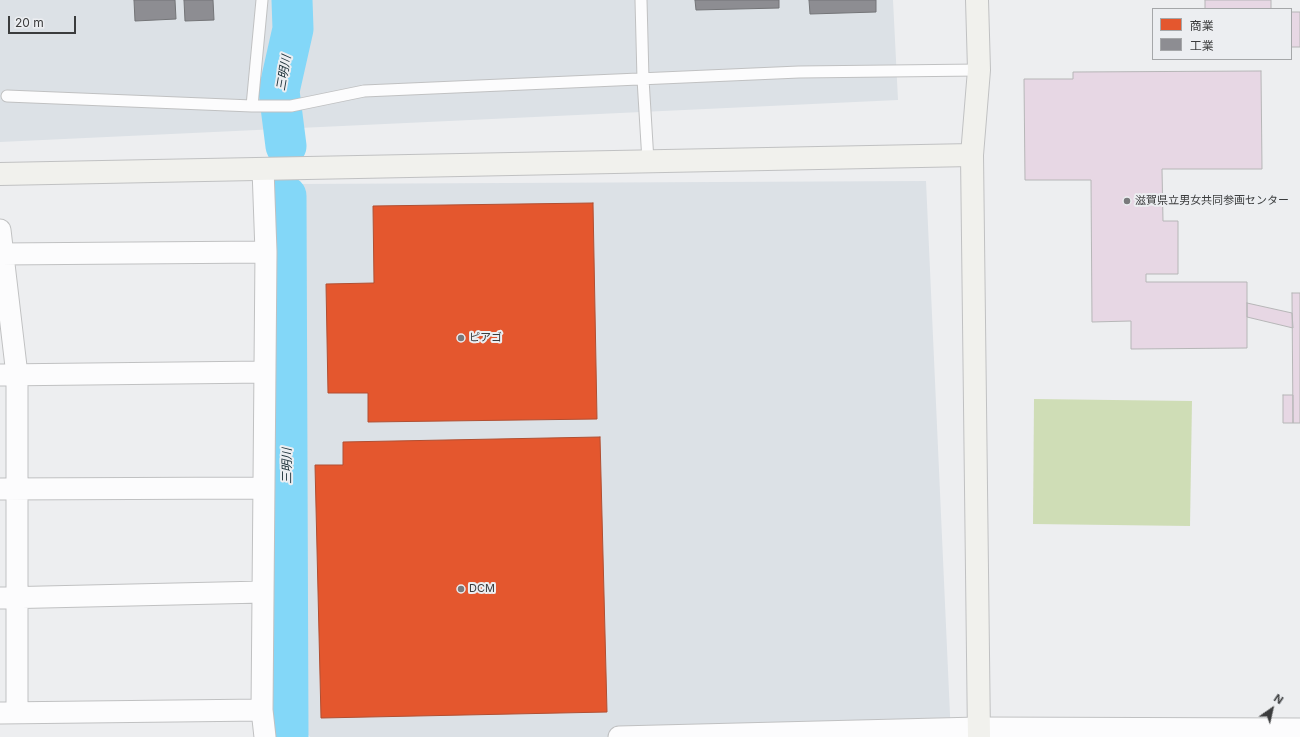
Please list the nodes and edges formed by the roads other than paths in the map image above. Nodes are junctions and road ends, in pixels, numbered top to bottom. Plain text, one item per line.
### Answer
1 (262, 0) edge
2 (641, 0) edge
3 (977, 0) edge
4 (979, 70) junction
5 (643, 79) junction
6 (7, 96) dead end
7 (252, 106) junction
8 (972, 155) junction
9 (648, 161) junction
10 (263, 169) junction
11 (0, 174) edge
12 (0, 230) edge
13 (266, 252) junction
14 (1, 254) edge
15 (265, 372) junction
16 (8, 375) edge
17 (9, 488) edge
18 (264, 488) junction
19 (263, 592) junction
20 (8, 598) edge
21 (262, 710) junction
22 (8, 713) edge
23 (1300, 729) edge
24 (978, 732) edge
25 (1049, 732) edge
26 (265, 737) edge
27 (619, 737) edge

1 - 7 lane
2 - 5 lane
3 - 4 street
4 - 5 lane
4 - 8 street
5 - 7 lane
5 - 9 lane
6 - 7 lane
8 - 9 street
8 - 24 street
9 - 10 street
10 - 11 street
10 - 13 street
12 - 14 street
13 - 14 street
13 - 15 street
14 - 16 street
15 - 16 street
15 - 18 street
16 - 17 street
17 - 18 street
17 - 20 street
18 - 19 street
19 - 20 street
19 - 21 street
20 - 22 street
21 - 22 street
21 - 26 street
23 - 25 street
24 - 25 street
24 - 27 street

